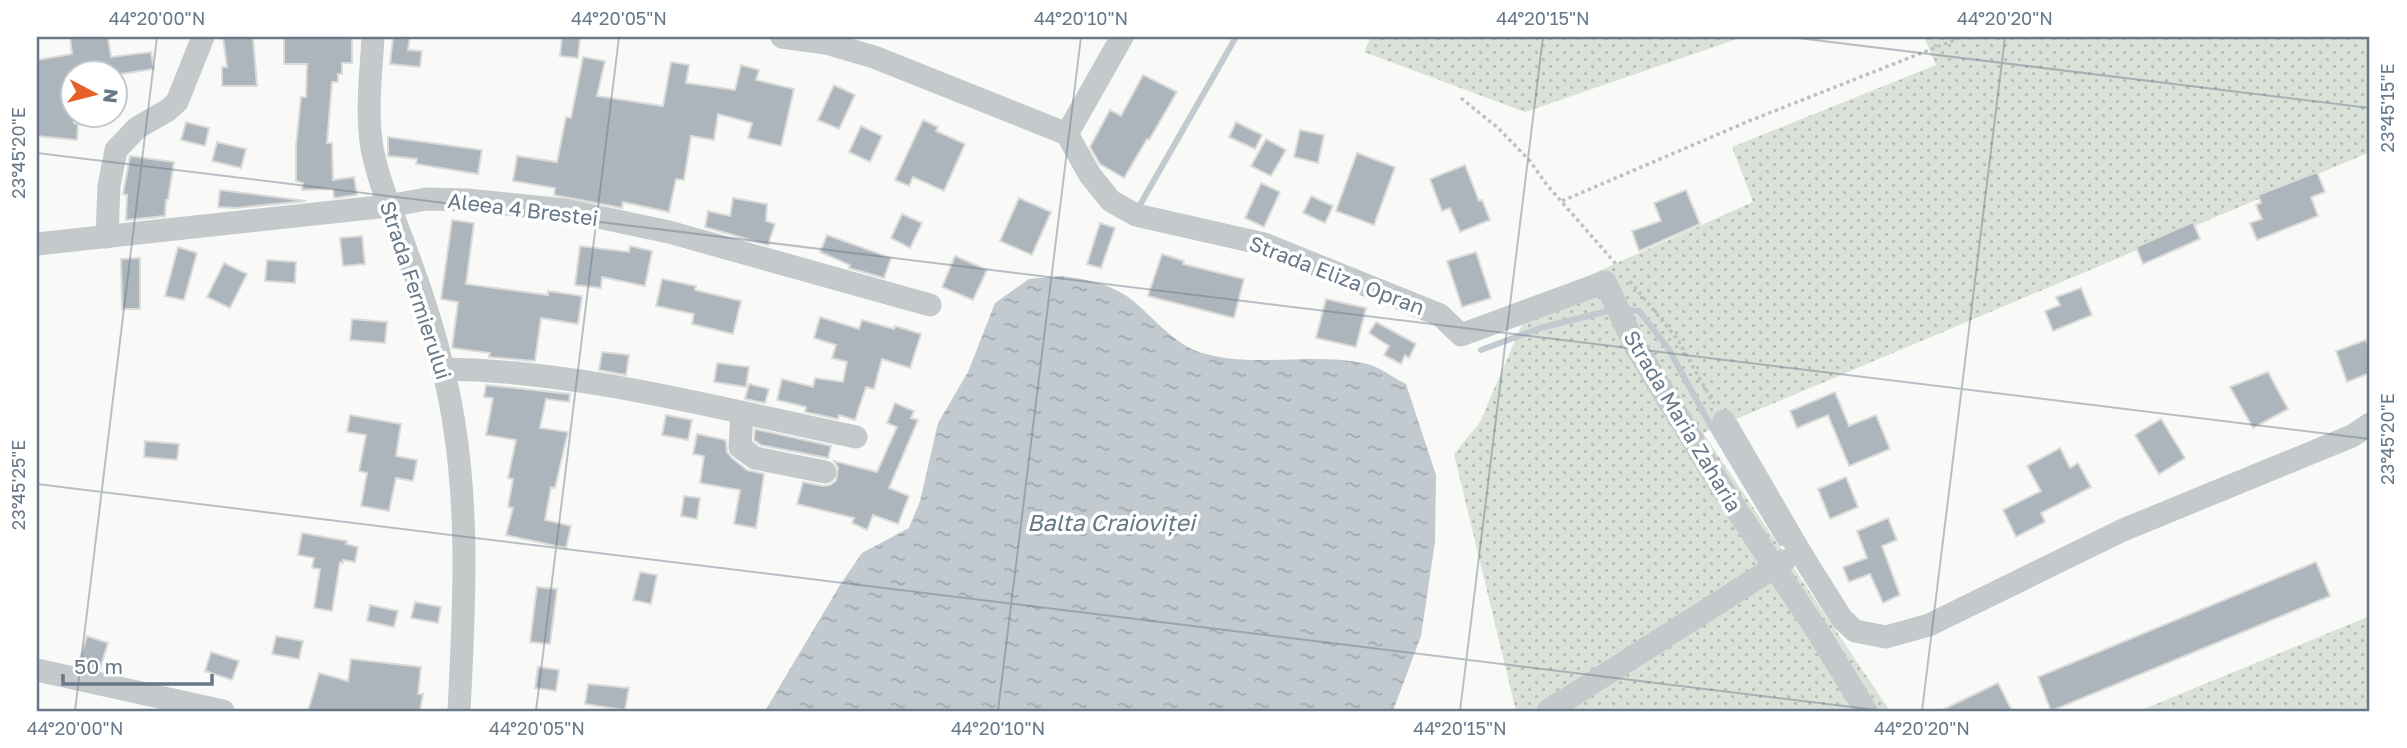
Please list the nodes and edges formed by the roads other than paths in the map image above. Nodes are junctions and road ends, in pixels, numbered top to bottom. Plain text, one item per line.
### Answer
1 (203, 37) edge
2 (373, 37) edge
3 (782, 37) edge
4 (1122, 37) edge
5 (1067, 134) junction
6 (388, 206) junction
7 (107, 237) junction
8 (37, 244) edge
9 (930, 305) dead end
10 (1440, 315) joint
11 (444, 369) junction
12 (743, 413) junction
13 (1724, 421) road end
14 (2370, 424) edge
15 (856, 437) dead end
16 (825, 472) dead end
17 (1800, 552) junction
18 (1773, 567) junction
19 (1842, 619) junction
20 (1818, 632) junction
21 (37, 670) edge
22 (223, 711) edge
23 (458, 711) edge
24 (1548, 711) edge
25 (1866, 711) edge

1 - 7 street
2 - 6 street, Strada Fermierului
3 - 5 street
4 - 5 street
5 - 10 street, Strada Eliza Opran
6 - 7 street, Aleea 4 Brestei
6 - 9 street, Aleea 4 Brestei
6 - 11 street, Strada Fermierului
7 - 8 street, Aleea 4 Brestei
10 - 18 street, Strada Maria Zaharia
11 - 12 street
11 - 23 street, Strada Fermierului
12 - 15 street
12 - 16 street
13 - 17 street
14 - 19 street
17 - 18 street
17 - 19 street
18 - 20 street, Strada Maria Zaharia
18 - 24 street
19 - 20 street
20 - 25 street, Strada Maria Zaharia
21 - 22 street

